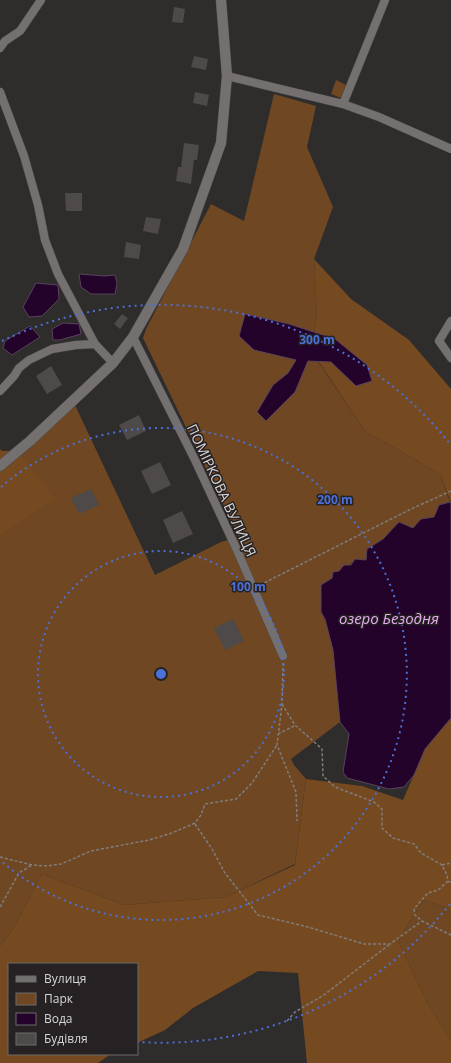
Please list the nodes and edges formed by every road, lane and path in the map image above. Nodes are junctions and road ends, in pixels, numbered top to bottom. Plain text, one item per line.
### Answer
1 (41, 0) edge
2 (221, 0) edge
3 (385, 0) edge
4 (2, 42) edge
5 (227, 76) junction
6 (0, 92) edge
7 (343, 104) junction
8 (451, 149) edge
9 (451, 321) edge
10 (133, 337) junction
11 (95, 344) junction
12 (451, 358) edge
13 (113, 363) junction
14 (0, 391) edge
15 (0, 466) edge
16 (451, 491) edge
17 (253, 589) junction
18 (283, 656) joint
19 (282, 704) junction
20 (295, 725) junction
21 (278, 734) junction
22 (277, 745) junction
23 (297, 821) dead end
24 (195, 823) junction
25 (0, 857) edge
26 (451, 863) edge
27 (32, 865) junction
28 (442, 865) junction
29 (448, 881) junction
30 (451, 883) edge
31 (0, 907) edge
32 (422, 921) junction
33 (451, 935) edge
34 (390, 944) junction
35 (287, 1020) dead end

1 - 4 street
2 - 5 street
3 - 7 street
5 - 7 street
5 - 10 street
6 - 11 street
7 - 8 street
9 - 12 street
10 - 13 street
10 - 17 street, ПОМІРКОВА ВУЛИЦЯ
11 - 13 street
11 - 14 street
13 - 15 street
16 - 17 path
17 - 18 street, ПОМІРКОВА ВУЛИЦЯ
18 - 19 path
19 - 20 path
19 - 21 path
20 - 21 path
20 - 28 path
21 - 22 path
22 - 23 path
22 - 24 path
24 - 27 path
24 - 34 path
25 - 27 path
26 - 28 path
27 - 31 path
28 - 29 path
29 - 30 path
29 - 32 path
32 - 33 path
32 - 34 path
34 - 35 path

